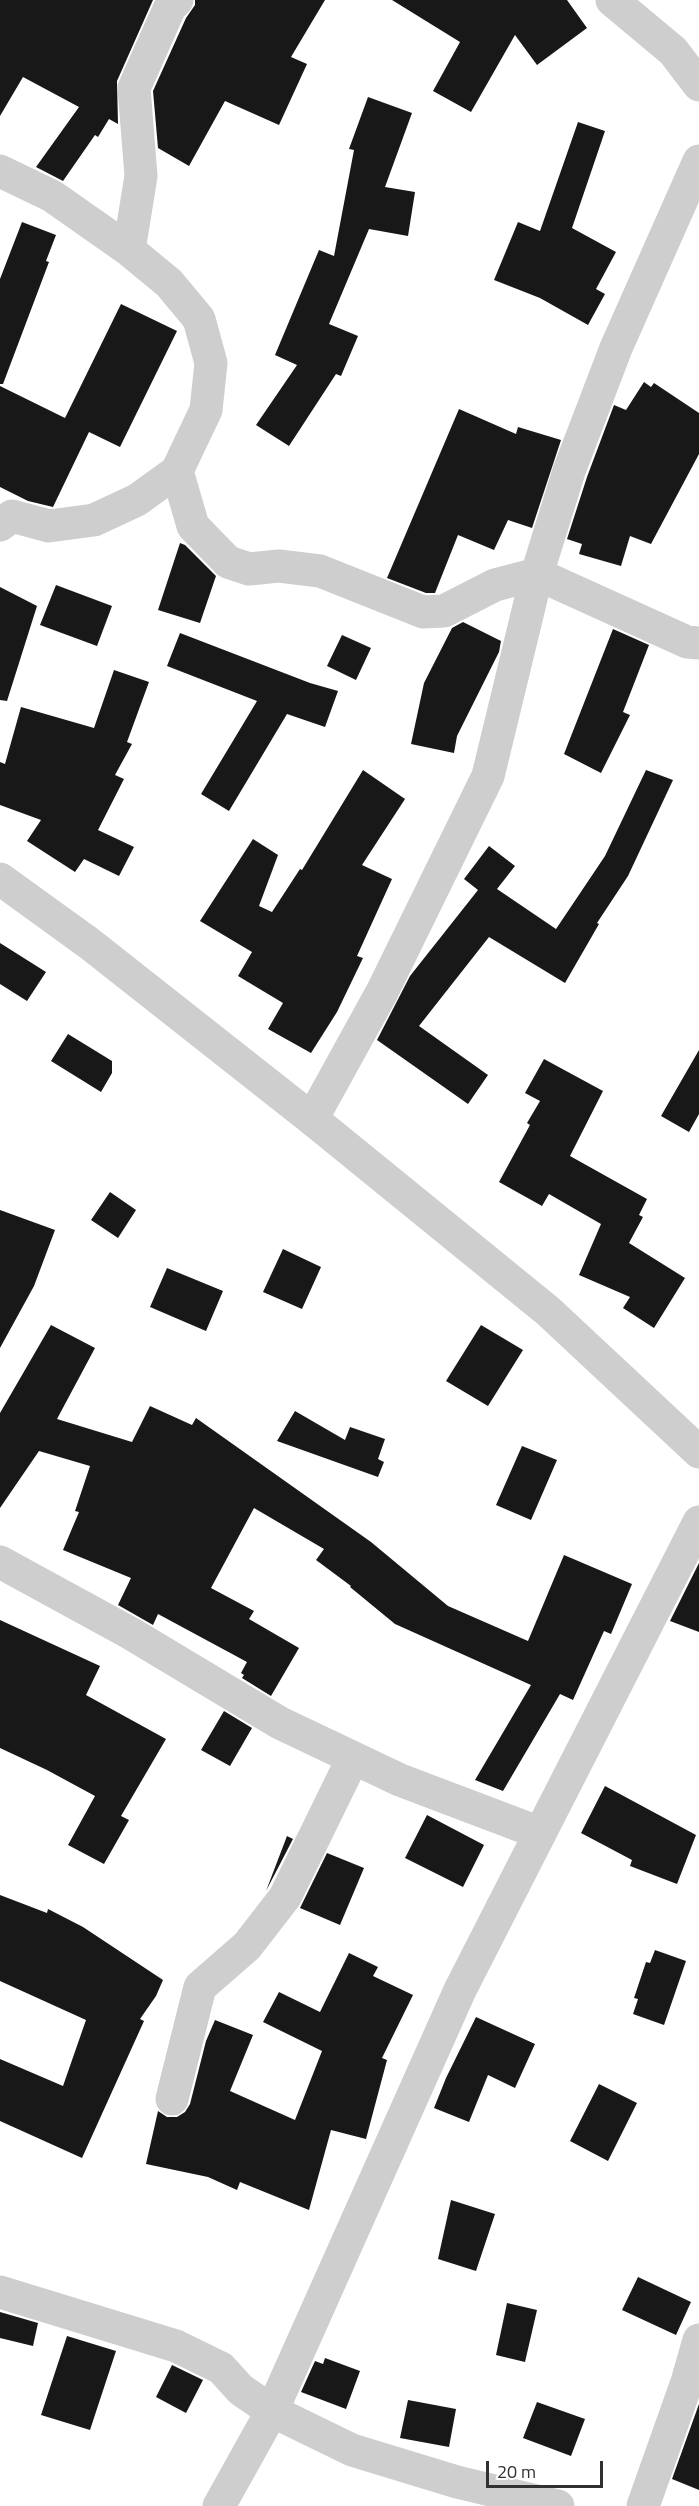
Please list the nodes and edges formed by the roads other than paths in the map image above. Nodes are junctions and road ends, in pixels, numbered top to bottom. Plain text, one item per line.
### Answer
1 (177, 0) edge
2 (612, 0) edge
3 (699, 85) edge
4 (699, 161) edge
5 (0, 171) edge
6 (129, 250) junction
7 (177, 471) junction
8 (0, 525) edge
9 (537, 574) junction
10 (699, 643) edge
11 (0, 879) edge
12 (312, 1119) junction
13 (699, 1452) edge
14 (699, 1522) edge
15 (0, 1562) edge
16 (353, 1758) junction
17 (540, 1833) junction
18 (172, 2099) dead end
19 (0, 2292) edge
20 (699, 2340) edge
21 (272, 2411) junction
22 (219, 2506) edge
23 (558, 2506) edge
24 (644, 2506) edge

1 - 6 street
2 - 3 street
4 - 9 street
5 - 6 street
6 - 7 street
7 - 8 street
7 - 9 street
9 - 10 street
9 - 12 street
11 - 12 street
12 - 13 street
14 - 17 street
15 - 16 street
16 - 17 street
16 - 18 street
17 - 21 street
19 - 21 street
20 - 24 street
21 - 22 street
21 - 23 street

